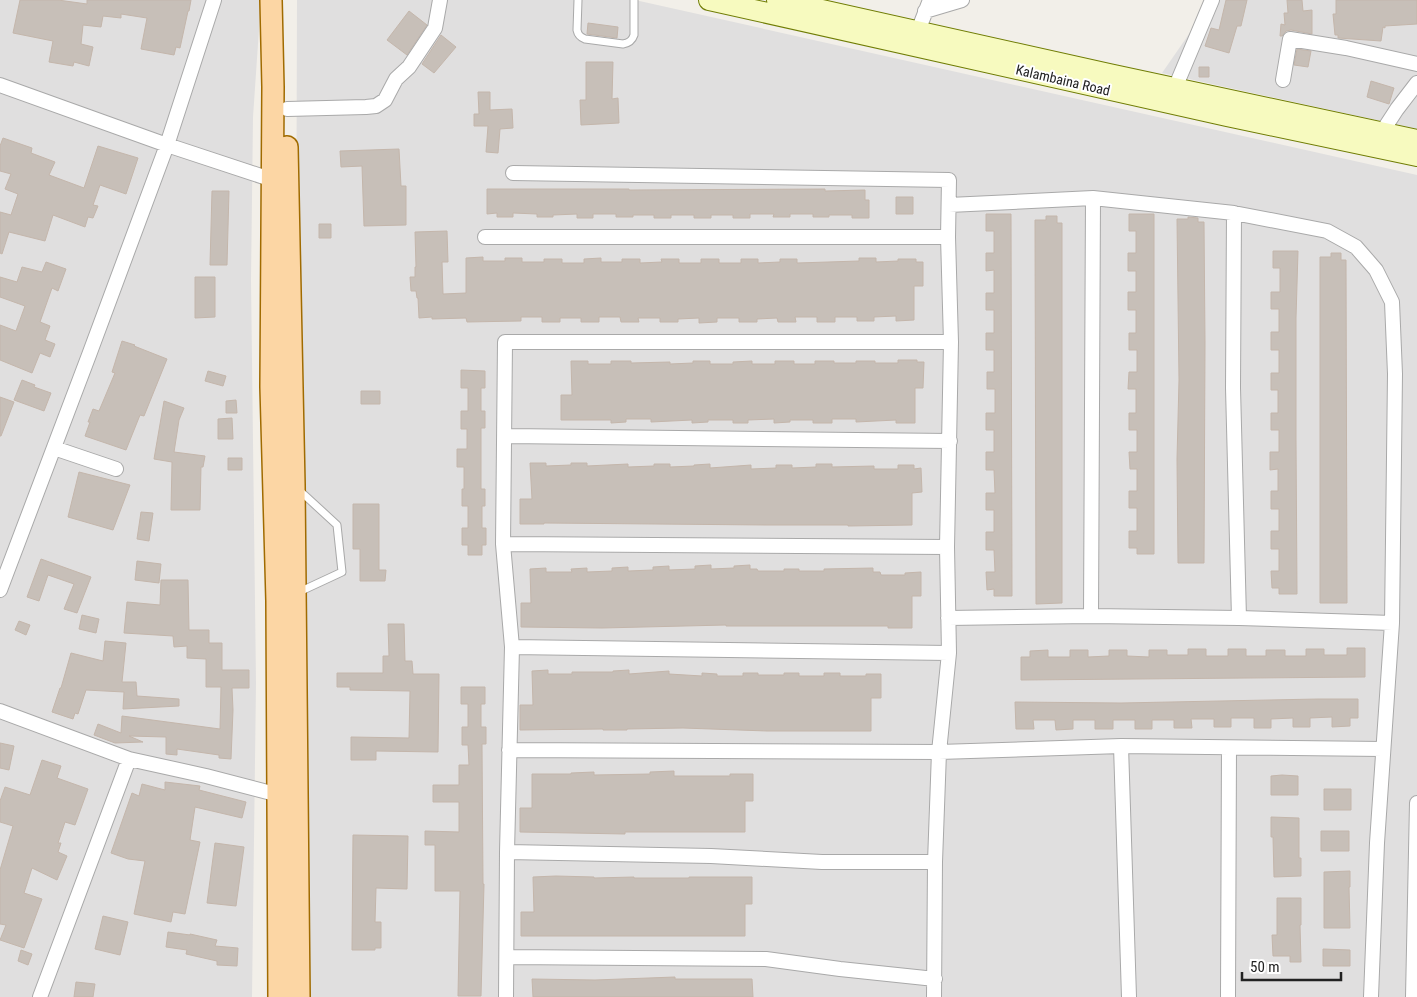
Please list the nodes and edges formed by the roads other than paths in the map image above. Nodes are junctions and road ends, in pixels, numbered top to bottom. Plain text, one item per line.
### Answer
1 (214, 0) edge
2 (271, 0) edge
3 (286, 0) edge
4 (440, 0) edge
5 (578, 0) edge
6 (634, 0) edge
7 (709, 0) edge
8 (777, 0) edge
9 (962, 0) edge
10 (1212, 0) edge
11 (823, 4) edge
12 (928, 6) edge
13 (918, 30) junction
14 (1417, 64) edge
15 (1284, 80) dead end
16 (1417, 83) edge
17 (0, 85) edge
18 (1175, 88) junction
19 (287, 110) junction
20 (1382, 132) junction
21 (1417, 140) edge
22 (167, 145) junction
23 (1417, 156) edge
24 (513, 173) dead end
25 (273, 180) junction
26 (1093, 198) junction
27 (949, 205) junction
28 (1234, 213) junction
29 (485, 237) dead end
30 (948, 237) junction
31 (951, 342) junction
32 (505, 436) junction
33 (950, 441) junction
34 (54, 448) junction
35 (116, 468) dead end
36 (294, 486) junction
37 (503, 544) junction
38 (947, 547) junction
39 (0, 590) edge
40 (294, 594) junction
41 (1091, 616) junction
42 (948, 618) junction
43 (1239, 618) junction
44 (1392, 623) junction
45 (512, 647) junction
46 (949, 653) junction
47 (0, 711) edge
48 (1121, 746) junction
49 (1228, 748) junction
50 (1383, 749) junction
51 (509, 750) junction
52 (939, 752) junction
53 (129, 759) junction
54 (279, 795) junction
55 (1417, 803) edge
56 (507, 852) junction
57 (935, 862) junction
58 (507, 957) junction
59 (935, 979) junction
60 (40, 997) edge
61 (279, 997) edge
62 (299, 997) edge
63 (506, 997) edge
64 (934, 997) edge
65 (1129, 997) edge
66 (1228, 997) edge
67 (1371, 997) edge
68 (1413, 997) edge

1 - 22 street
2 - 25 main road
3 - 19 main road
4 - 19 street
5 - 6 lane
7 - 23 main road, Kalambaina Road
8 - 11 main road, Kalambaina Road
9 - 12 street
10 - 18 street
11 - 13 main road, Kalambaina Road
12 - 13 street
13 - 18 main road, Kalambaina Road
14 - 15 street
16 - 20 street
17 - 22 street
18 - 20 main road, Kalambaina Road
19 - 36 main road
20 - 21 main road, Kalambaina Road
22 - 25 street
22 - 34 street
24 - 27 street
25 - 54 main road
26 - 27 street
26 - 28 street
26 - 41 street
27 - 30 street
28 - 43 street
28 - 44 street
29 - 30 street
30 - 31 street
31 - 32 street
31 - 33 street
32 - 33 street
32 - 37 street
33 - 38 street
34 - 35 street
34 - 39 street
36 - 40 main road
36 - 40 lane
37 - 38 street
37 - 45 street
38 - 42 street
40 - 62 main road
41 - 42 street
41 - 43 street
42 - 46 street
43 - 44 street
44 - 50 street
45 - 46 street
45 - 51 street
46 - 52 street
47 - 53 street
48 - 49 street
48 - 52 street
48 - 65 street
49 - 50 street
49 - 66 street
50 - 67 street
51 - 52 street
51 - 56 street
52 - 57 street
53 - 54 street
53 - 60 street
54 - 61 main road
55 - 68 street
56 - 57 street
56 - 58 street
57 - 59 street
58 - 59 street
58 - 63 street
59 - 64 street

